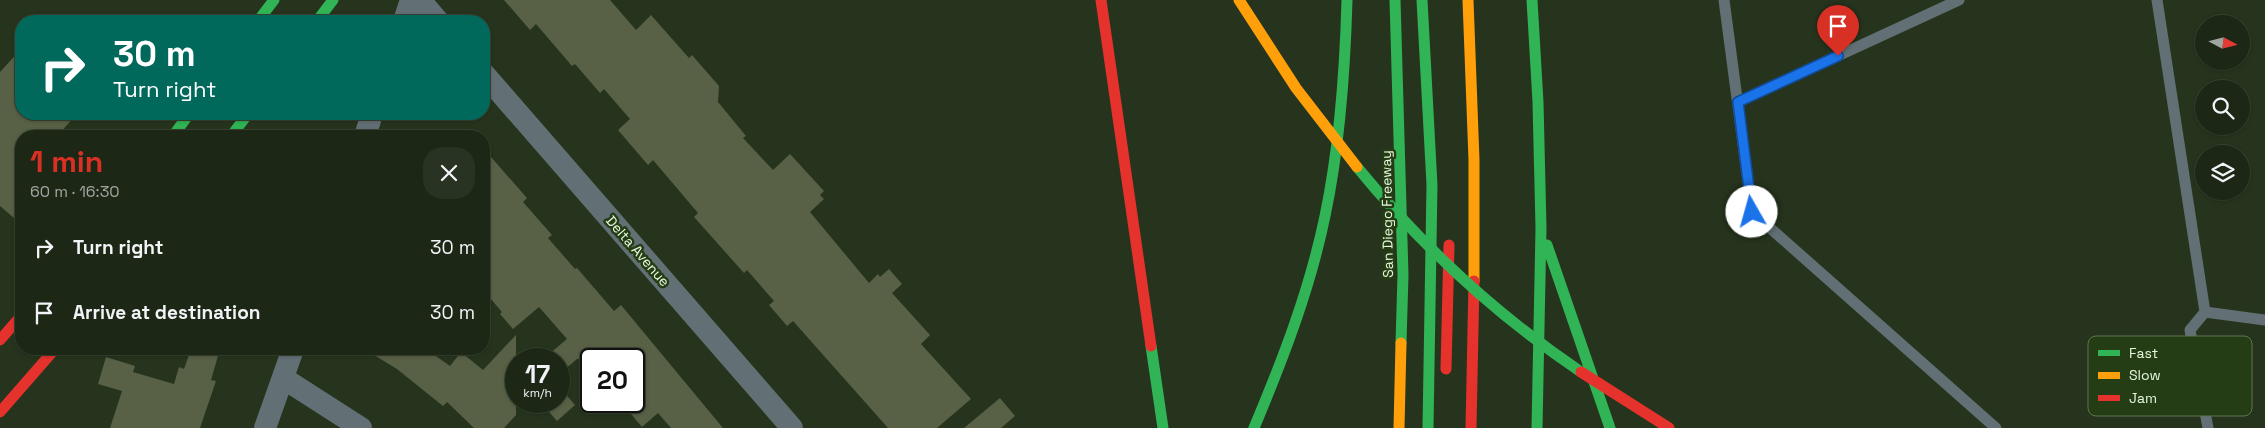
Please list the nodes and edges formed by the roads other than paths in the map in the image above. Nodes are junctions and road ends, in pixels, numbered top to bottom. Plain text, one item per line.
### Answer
1 (274, 0) edge
2 (332, 0) edge
3 (411, 0) edge
4 (420, 0) edge
5 (1101, 0) edge
6 (1239, 0) edge
7 (1347, 0) edge
8 (1395, 0) edge
9 (1422, 0) edge
10 (1468, 0) edge
11 (1532, 0) edge
12 (1724, 0) edge
13 (1959, 0) edge
14 (2157, 0) edge
15 (263, 15) edge
16 (321, 15) edge
17 (406, 15) edge
18 (433, 15) edge
19 (490, 81) edge
20 (1738, 102) junction
21 (185, 120) edge
22 (243, 120) edge
23 (178, 130) edge
24 (236, 130) edge
25 (1540, 228) junction
26 (1449, 235) dead end
27 (2205, 312) junction
28 (2265, 320) edge
29 (15, 323) edge
30 (2191, 336) edge
31 (0, 340) edge
32 (50, 355) edge
33 (291, 355) edge
34 (283, 378) junction
35 (1446, 383) dead end
36 (0, 412) edge
37 (265, 428) edge
38 (361, 428) edge
39 (792, 428) edge
40 (1163, 428) edge
41 (1254, 428) edge
42 (1399, 428) edge
43 (1428, 428) edge
44 (1471, 428) edge
45 (1537, 428) edge
46 (1610, 428) edge
47 (1669, 428) edge
48 (1996, 428) edge

1 - 15 main road
2 - 16 main road
3 - 17 street
4 - 18 street
5 - 40 main road
6 - 47 main road, bridge
7 - 41 main road
8 - 42 main road, San Diego Freeway
9 - 43 main road
10 - 44 main road
11 - 25 main road
12 - 20 lane
13 - 20 lane
14 - 27 lane
19 - 39 street, Delta Avenue
20 - 48 lane
21 - 23 main road
22 - 24 main road
25 - 45 main road
25 - 46 main road
26 - 35 main road
27 - 28 lane
27 - 30 lane
29 - 31 main road
32 - 36 main road
33 - 34 street
34 - 37 street
34 - 38 street

